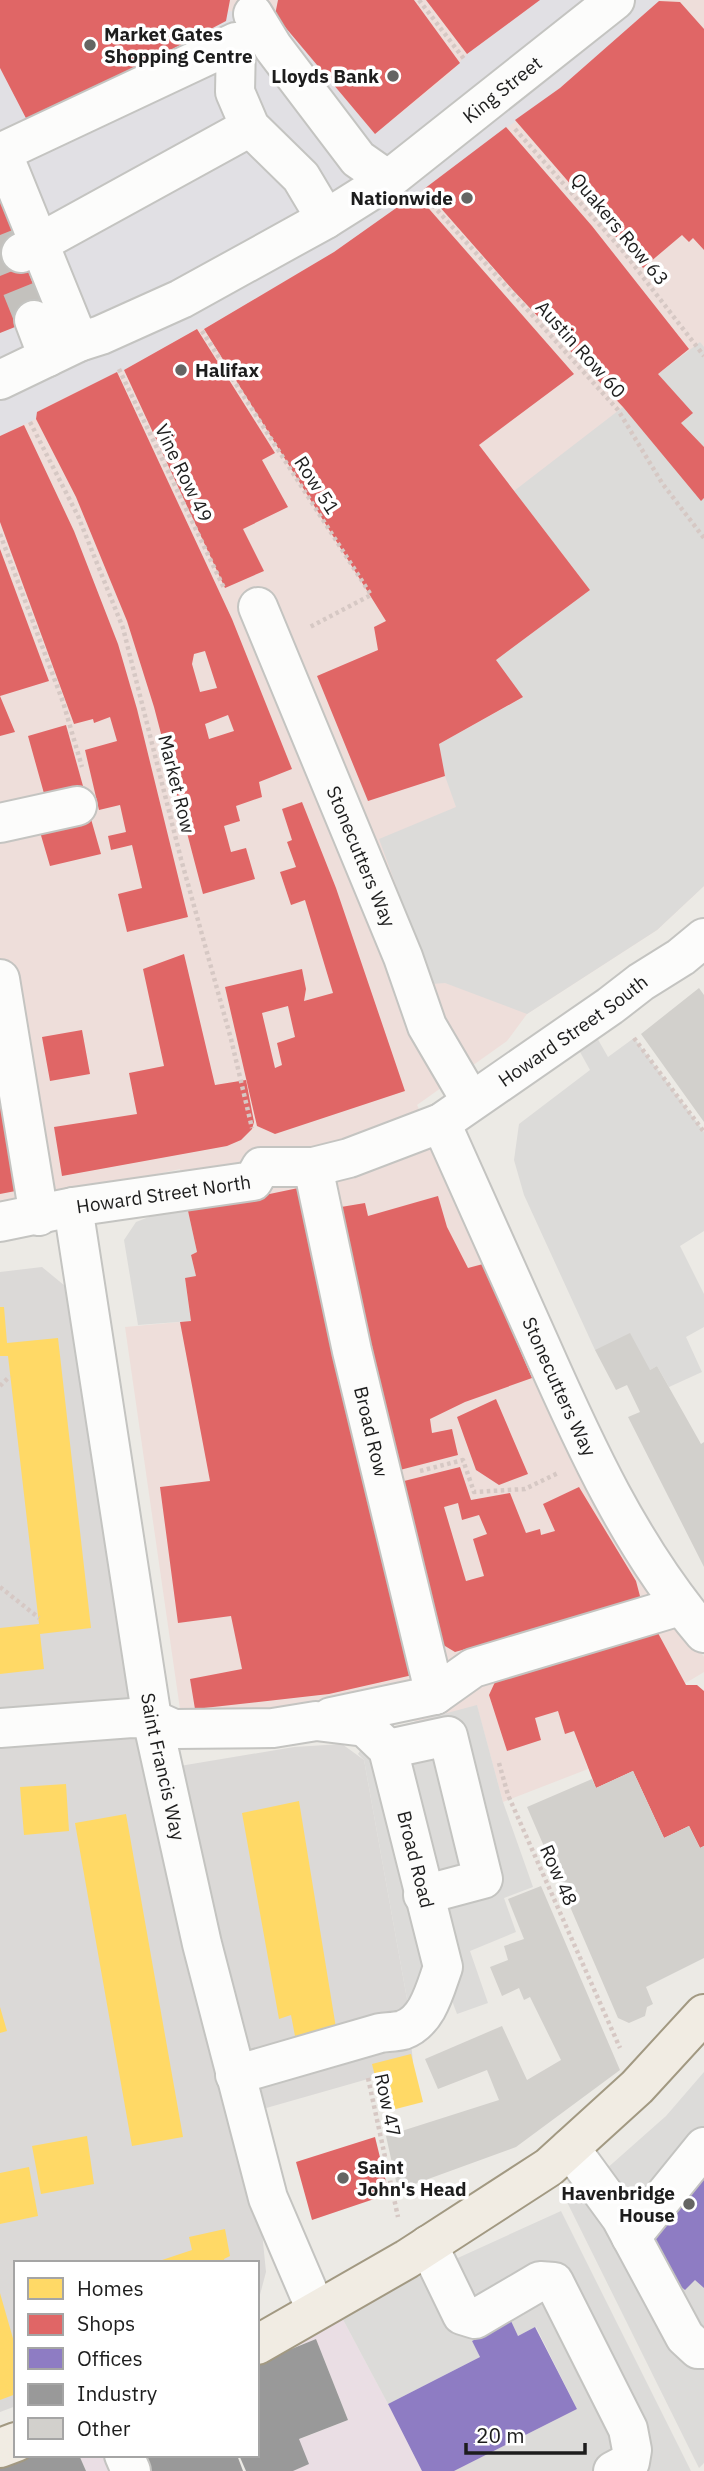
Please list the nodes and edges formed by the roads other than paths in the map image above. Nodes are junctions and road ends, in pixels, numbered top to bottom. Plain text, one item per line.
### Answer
1 (615, 0) edge
2 (248, 19) edge
3 (250, 127) junction
4 (1, 153) edge
5 (404, 185) junction
6 (326, 219) junction
7 (30, 248) junction
8 (34, 320) tunnel mouth
9 (76, 345) junction
10 (0, 380) edge
11 (258, 607) road end
12 (76, 806) road end
13 (0, 823) edge
14 (704, 938) edge
15 (0, 979) edge
16 (471, 1101) junction
17 (441, 1123) junction
18 (313, 1167) junction
19 (56, 1211) junction
20 (0, 1222) edge
21 (698, 1626) edge
22 (435, 1695) junction
23 (152, 1719) junction
24 (316, 1721) junction
25 (0, 1728) edge
26 (388, 1749) junction
27 (424, 1895) junction
28 (704, 2014) edge
29 (235, 2075) junction
30 (704, 2147) edge
31 (570, 2148) junction
32 (631, 2237) junction
33 (418, 2252) junction
34 (316, 2310) junction
35 (259, 2344) edge
36 (704, 2349) edge
37 (613, 2471) edge

1 - 5 street, King Street
2 - 3 street
2 - 4 street
2 - 5 street
3 - 6 street
3 - 7 street
4 - 7 street
5 - 6 street, King Street
6 - 9 street, King Street
7 - 9 street
8 - 9 street
9 - 10 street, King Street
11 - 16 street, Stonecutters Way
12 - 13 street
14 - 16 street, Howard Street South
15 - 19 street, Saint Francis Way
16 - 17 street, Howard Street South
17 - 18 street, Howard Street North
17 - 21 street, Stonecutters Way
18 - 19 street, Howard Street North
18 - 22 street, Broad Row
19 - 20 street, Howard Street North
19 - 23 street, Saint Francis Way
21 - 22 street
22 - 24 street
23 - 24 street
23 - 25 street
23 - 29 street, Saint Francis Way
24 - 26 street
26 - 27 street, Broad Road
26 - 27 street
27 - 29 street, Broad Road
28 - 31 main road
29 - 34 street, Saint Francis Way
30 - 32 street
31 - 32 street
31 - 33 main road
32 - 36 street
33 - 34 main road
33 - 37 street
34 - 35 main road

